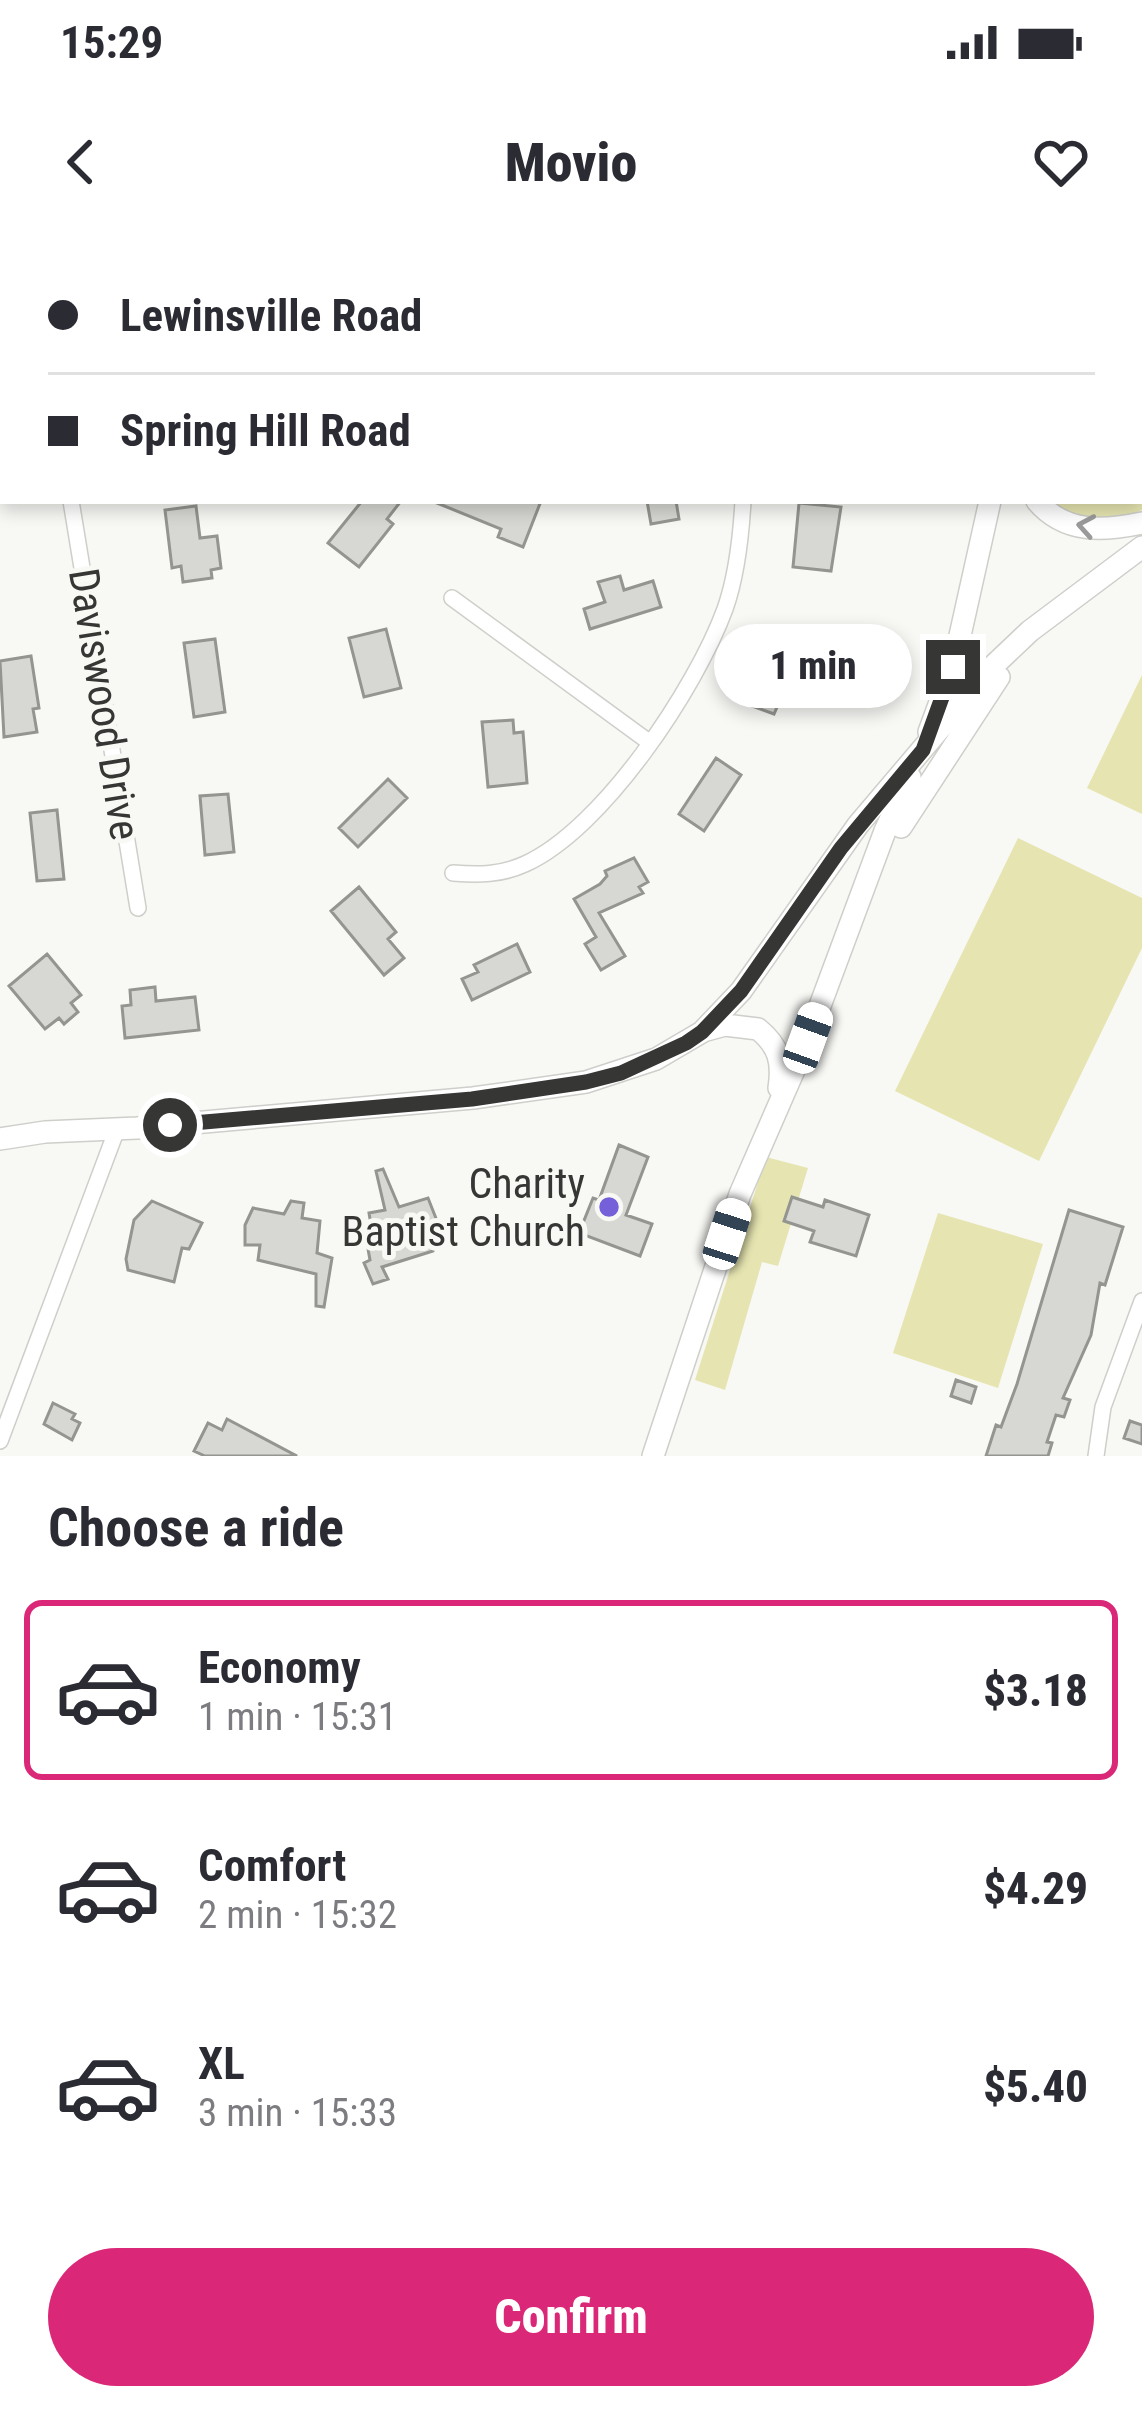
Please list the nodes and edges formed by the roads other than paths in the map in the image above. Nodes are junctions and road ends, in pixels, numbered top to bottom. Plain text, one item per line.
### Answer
1 (71, 504) edge
2 (743, 504) edge
3 (989, 504) edge
4 (1041, 504) edge
5 (1142, 523) edge
6 (1140, 550) edge
7 (452, 598) dead end
8 (1030, 631) junction
9 (650, 742) junction
10 (923, 750) junction
11 (453, 873) dead end
12 (138, 908) dead end
13 (856, 912) junction
14 (702, 1032) junction
15 (772, 1115) junction
16 (117, 1129) junction
17 (0, 1139) edge
18 (1142, 1300) edge
19 (0, 1441) edge
20 (653, 1456) edge
21 (1096, 1456) edge

1 - 12 street, Daviswood Drive
2 - 9 street
3 - 10 main road
5 -> 4 main road
6 - 8 main road
7 - 9 street
8 - 10 main road
8 - 13 main road
9 - 11 street
10 - 13 main road
10 - 14 main road
13 - 15 main road
14 - 15 main road
14 - 16 main road
15 - 20 main road
16 - 17 main road
16 - 19 street
18 - 21 street

